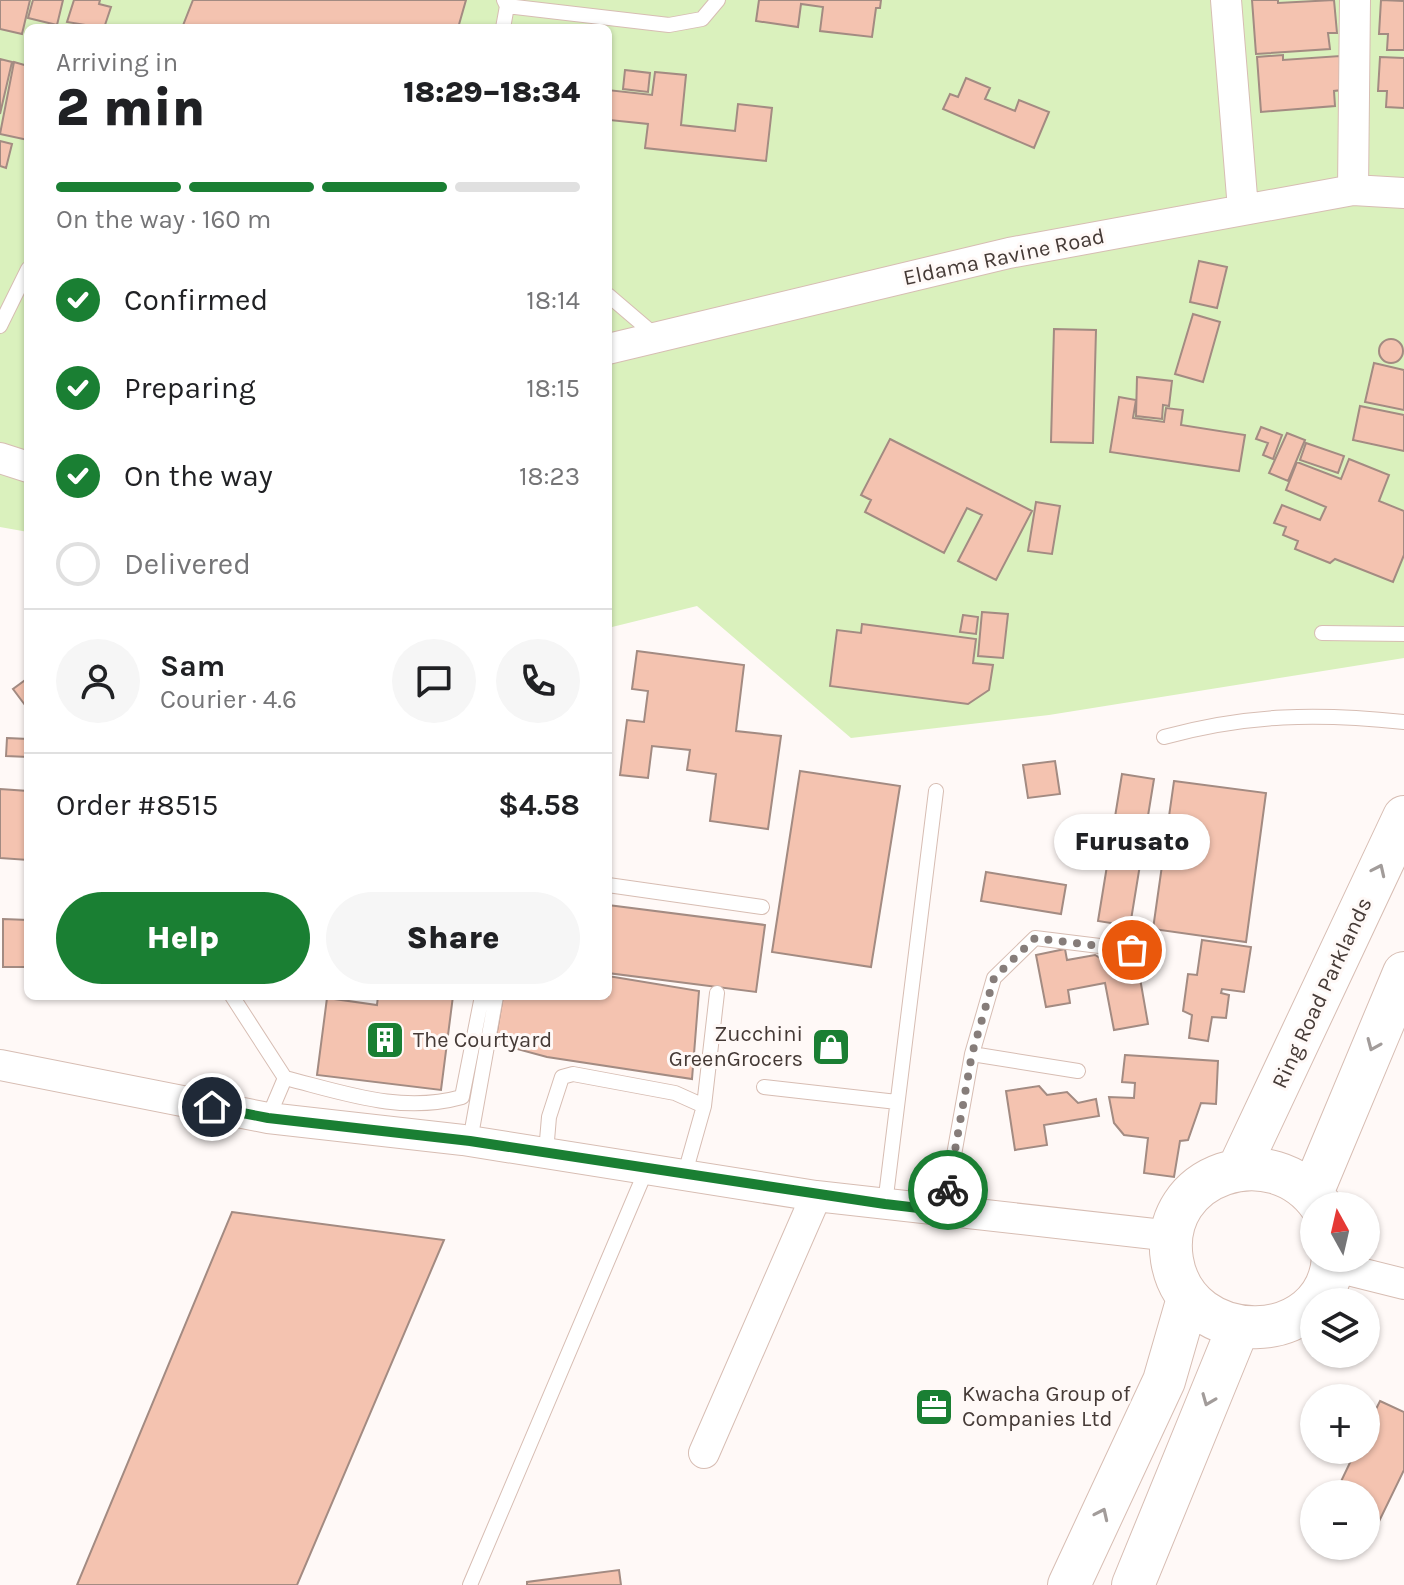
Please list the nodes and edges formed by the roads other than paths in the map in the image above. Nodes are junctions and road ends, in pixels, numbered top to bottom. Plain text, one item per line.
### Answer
1 (718, 0) edge
2 (1226, 0) edge
3 (1355, 0) edge
4 (505, 3) edge
5 (503, 24) edge
6 (1353, 190) junction
7 (1404, 193) edge
8 (1243, 209) junction
9 (24, 277) edge
10 (612, 298) edge
11 (0, 326) edge
12 (658, 337) junction
13 (612, 348) edge
14 (0, 458) edge
15 (24, 466) edge
16 (1322, 633) dead end
17 (1404, 634) edge
18 (1404, 722) edge
19 (1164, 737) dead end
20 (936, 791) dead end
21 (1404, 817) edge
22 (612, 886) edge
23 (762, 907) dead end
24 (1132, 950) dead end
25 (1402, 981) edge
26 (717, 993) dead end
27 (235, 1000) edge
28 (481, 1000) edge
29 (495, 1000) edge
30 (972, 1054) junction
31 (0, 1065) edge
32 (1078, 1071) dead end
33 (285, 1078) junction
34 (764, 1087) dead end
35 (897, 1102) junction
36 (704, 1106) junction
37 (268, 1118) junction
38 (470, 1141) junction
39 (546, 1152) junction
40 (647, 1168) junction
41 (1239, 1168) junction
42 (685, 1173) junction
43 (1308, 1192) edge
44 (1320, 1192) edge
45 (816, 1196) junction
46 (885, 1204) junction
47 (944, 1211) junction
48 (1172, 1236) junction
49 (1329, 1272) edge
50 (1365, 1272) edge
51 (1404, 1284) edge
52 (1188, 1298) junction
53 (1238, 1328) junction
54 (704, 1453) dead end
55 (470, 1585) edge
56 (1069, 1585) edge
57 (1133, 1585) edge

1 - 4 lane
2 - 8 street
3 - 6 street
4 - 5 lane
6 - 7 street, Eldama Ravine Road
6 - 8 street, Eldama Ravine Road
8 - 12 street, Eldama Ravine Road
9 - 11 lane
10 - 12 lane
12 - 13 street, Eldama Ravine Road
14 - 15 street
16 - 17 lane
18 - 19 lane
20 - 35 lane
41 -> 21 street, Ring Road Parklands
22 - 23 lane
24 - 30 lane
25 -> 44 street
26 - 36 lane
27 - 33 lane
28 - 33 lane
29 - 38 lane
30 - 32 lane
30 - 47 lane
31 - 37 street
33 - 37 lane
34 - 35 lane
35 - 46 lane
36 - 39 lane
36 - 42 lane
37 - 38 street
38 - 39 street
39 - 40 street
40 - 42 street
40 - 55 lane
41 - 43 street
41 - 48 street
42 - 45 street
45 - 46 street
45 - 54 street
46 - 47 street
47 - 48 street
48 - 52 street
49 - 53 street
50 - 51 street
52 - 53 street
56 -> 52 street
53 -> 57 street

